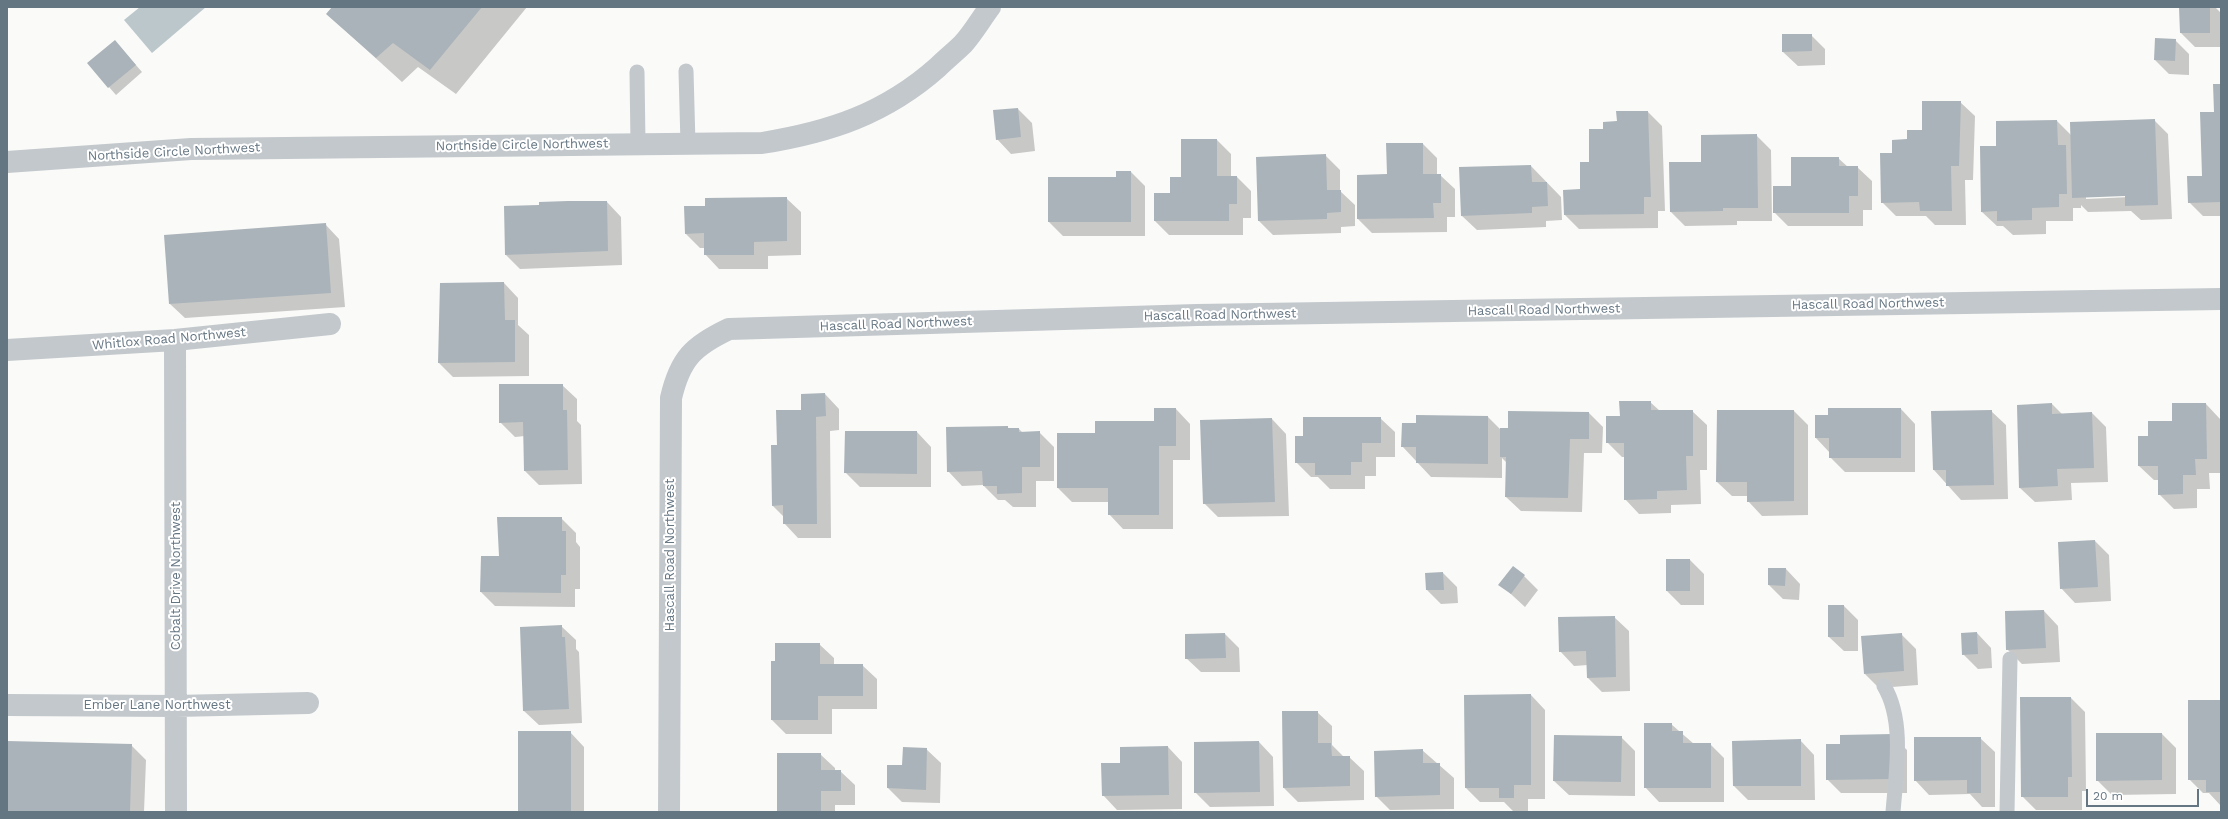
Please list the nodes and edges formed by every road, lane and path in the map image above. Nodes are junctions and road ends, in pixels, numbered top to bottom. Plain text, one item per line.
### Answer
1 (990, 7) edge
2 (686, 71) dead end
3 (637, 72) dead end
4 (638, 144) junction
5 (688, 144) junction
6 (7, 162) edge
7 (2221, 299) edge
8 (330, 324) dead end
9 (175, 340) junction
10 (7, 350) edge
11 (2010, 658) dead end
12 (1884, 686) dead end
13 (308, 703) dead end
14 (7, 705) edge
15 (176, 706) junction
16 (176, 812) edge
17 (669, 812) edge
18 (1893, 812) edge
19 (2007, 812) edge

1 - 5 street, Northside Circle Northwest
2 - 5 lane
3 - 4 lane
4 - 5 street, Northside Circle Northwest
4 - 6 street, Northside Circle Northwest
7 - 17 street, Hascall Road Northwest
8 - 9 street, Whitlox Road Northwest
9 - 10 street, Whitlox Road Northwest
9 - 15 street, Cobalt Drive Northwest
11 - 19 lane
12 - 18 lane
13 - 15 street, Ember Lane Northwest
14 - 15 street, Ember Lane Northwest
15 - 16 street, Cobalt Drive Northwest

